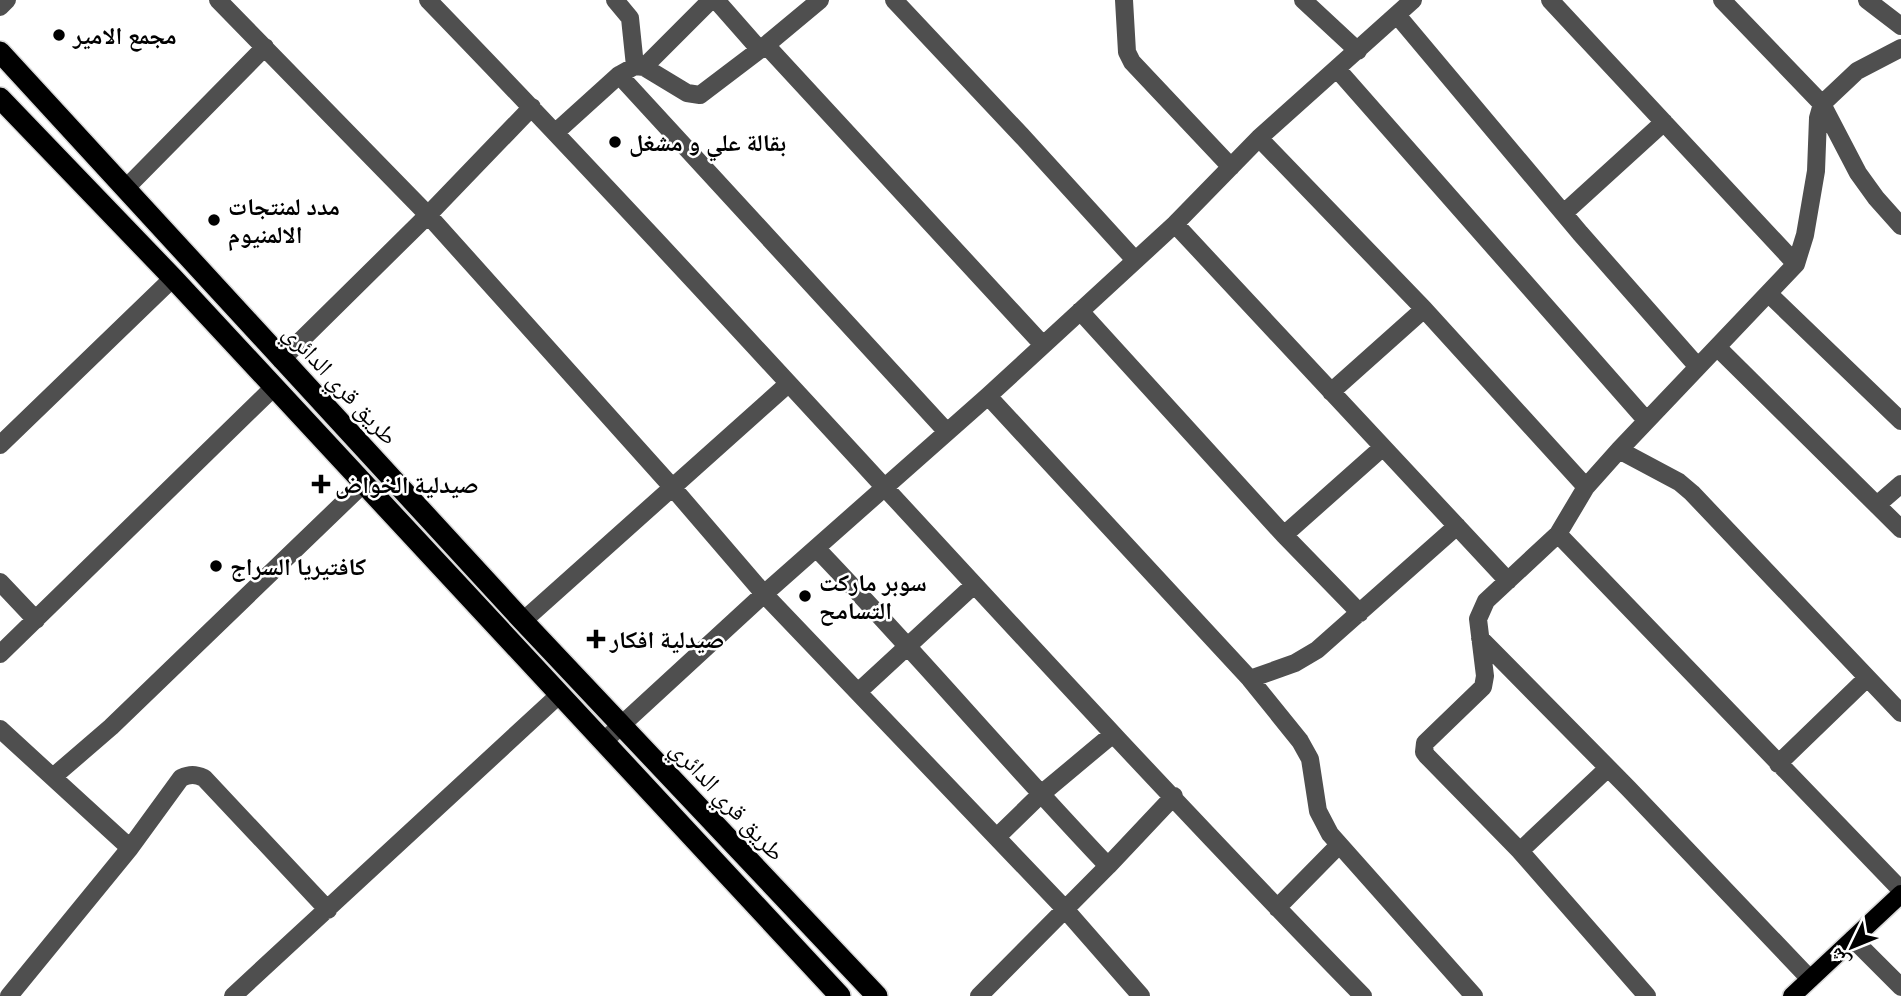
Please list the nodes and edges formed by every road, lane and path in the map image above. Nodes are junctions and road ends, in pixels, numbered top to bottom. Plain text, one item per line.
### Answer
1 (7, 0) edge
2 (218, 0) edge
3 (428, 0) edge
4 (615, 0) edge
5 (714, 0) edge
6 (820, 0) edge
7 (894, 0) edge
8 (1124, 0) edge
9 (1303, 0) edge
10 (1413, 0) edge
11 (1550, 0) edge
12 (1722, 0) edge
13 (1867, 0) edge
14 (0, 7) edge
15 (1397, 15) junction
16 (1901, 26) edge
17 (265, 47) junction
18 (763, 47) junction
19 (1901, 47) edge
20 (1358, 51) junction
21 (4, 62) edge
22 (639, 66) junction
23 (1337, 69) junction
24 (619, 75) junction
25 (0, 98) edge
26 (1822, 104) junction
27 (532, 107) junction
28 (1664, 122) junction
29 (556, 132) junction
30 (1259, 138) junction
31 (1231, 167) junction
32 (125, 189) junction
33 (1564, 213) junction
34 (428, 215) junction
35 (1175, 223) junction
36 (1901, 226) edge
37 (1135, 260) junction
38 (1796, 264) junction
39 (173, 278) junction
40 (1769, 294) junction
41 (1424, 309) junction
42 (1080, 311) junction
43 (1043, 345) junction
44 (1717, 347) junction
45 (281, 360) junction
46 (1698, 367) junction
47 (788, 384) junction
48 (274, 387) junction
49 (1331, 392) junction
50 (988, 396) junction
51 (1646, 420) junction
52 (1901, 421) edge
53 (947, 432) junction
54 (0, 445) edge
55 (1383, 447) junction
56 (1619, 450) junction
57 (363, 484) junction
58 (1901, 484) edge
59 (884, 487) junction
60 (1586, 487) junction
61 (673, 488) junction
62 (1878, 505) junction
63 (1457, 526) junction
64 (1901, 528) edge
65 (1558, 534) junction
66 (1284, 535) junction
67 (816, 548) junction
68 (1508, 581) junction
69 (0, 582) edge
70 (974, 585) junction
71 (764, 594) junction
72 (1360, 613) junction
73 (36, 620) junction
74 (523, 621) junction
75 (1480, 638) junction
76 (907, 647) junction
77 (0, 654) edge
78 (1867, 678) junction
79 (1250, 680) junction
80 (858, 692) junction
81 (559, 695) junction
82 (1901, 713) edge
83 (622, 725) junction
84 (0, 730) edge
85 (1113, 734) junction
86 (603, 742) junction
87 (1778, 764) junction
88 (1607, 769) junction
89 (53, 777) junction
90 (1040, 795) junction
91 (1174, 796) junction
92 (997, 837) junction
93 (1339, 845) junction
94 (130, 848) junction
95 (1520, 851) junction
96 (1108, 866) junction
97 (1901, 892) edge
98 (1064, 908) junction
99 (1277, 908) junction
100 (328, 910) junction
101 (1853, 939) junction
102 (1810, 979) junction
103 (1901, 987) edge
104 (16, 994) edge
105 (241, 994) edge
106 (840, 996) edge
107 (877, 996) edge
108 (979, 996) edge
109 (1141, 996) edge
110 (1363, 996) edge
111 (1474, 996) edge
112 (1647, 996) edge
113 (1792, 996) edge

1 - 14 street
2 - 17 street
3 - 27 street
4 - 22 street
5 - 18 street
5 - 22 street
6 - 18 street
7 - 37 street
8 - 31 street
9 - 20 street
10 - 15 street
11 - 28 street
12 - 26 street
13 - 16 street
15 - 20 street
15 - 33 street
17 - 32 street
17 - 34 street
18 - 22 street
18 - 43 street
19 - 26 street
20 - 23 street
21 - 32 highway, طريق قري الدائري
22 - 24 street
23 - 30 street
23 - 51 street
24 - 29 street
24 - 53 street
25 - 39 highway, طريق قري الدائري
26 - 36 street
26 - 38 street
27 - 29 street
27 - 34 street
28 - 33 street
28 - 38 street
29 - 47 street
30 - 31 street
30 - 41 street
31 - 35 street
32 - 45 highway, طريق قري الدائري
33 - 46 street
34 - 45 street
34 - 61 street
35 - 37 street
35 - 49 street
37 - 42 street
38 - 40 street
39 - 48 highway, طريق قري الدائري
39 - 54 street
40 - 44 street
40 - 52 street
41 - 49 street
41 - 60 street
42 - 43 street
42 - 66 street
43 - 50 street
44 - 46 street
44 - 62 street
45 - 74 highway, طريق قري الدائري
46 - 51 street
47 - 59 street
47 - 61 street
48 - 57 highway, طريق قري الدائري
48 - 73 street
49 - 55 street
50 - 53 street
50 - 79 street
51 - 56 street
53 - 59 street
55 - 63 street
55 - 66 street
56 - 60 street
56 - 78 street
57 - 81 highway, طريق قري الدائري
57 - 89 street
58 - 62 street
59 - 67 street
59 - 70 street
60 - 65 street
61 - 71 street
61 - 74 street
62 - 64 street
63 - 68 street
63 - 72 street
65 - 68 street
65 - 87 street
66 - 72 street
67 - 71 street
67 - 76 street
68 - 75 street
69 - 73 street
70 - 76 street
70 - 85 street
71 - 80 street
71 - 83 street
72 - 79 street
73 - 77 street
74 - 83 highway, طريق قري الدائري
75 - 88 street
75 - 95 street
76 - 80 street
76 - 90 street
78 - 82 street
78 - 87 street
79 - 93 street
80 - 92 street
81 - 86 highway, طريق قري الدائري
81 - 100 street
83 - 86 street
83 - 107 highway, طريق قري الدائري
84 - 89 street
85 - 90 street
85 - 91 street
86 - 106 highway, طريق قري الدائري
87 - 97 street
88 - 95 street
88 - 102 street
89 - 94 street
90 - 92 street
90 - 96 street
91 - 96 street
91 - 99 street
92 - 98 street
93 - 99 street
93 - 111 street
94 - 100 street
94 - 104 street
95 - 112 street
96 - 98 street
97 - 101 main road
98 - 108 street
98 - 109 street
99 - 110 street
100 - 105 street
101 - 102 main road
101 - 103 street
102 - 113 main road

